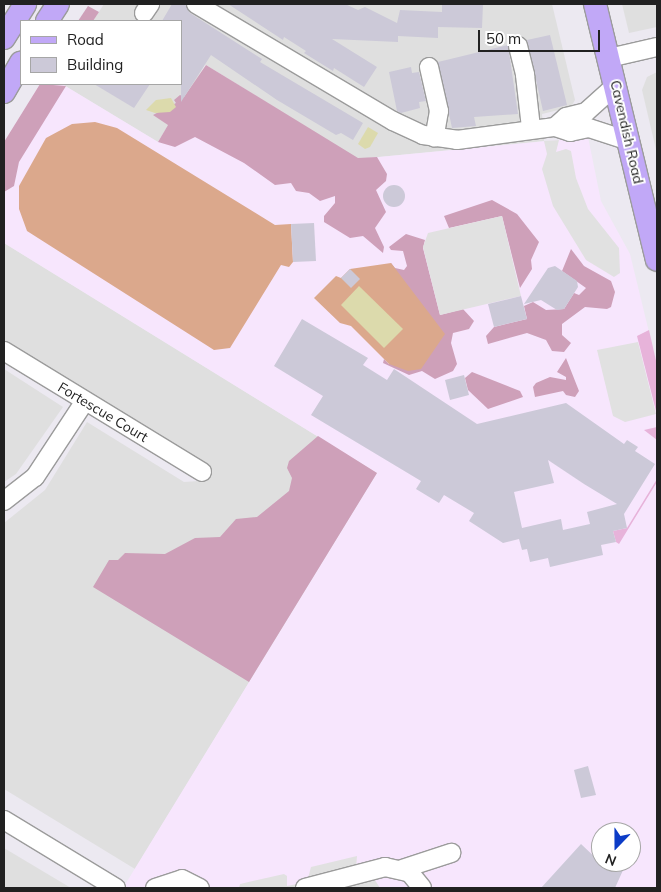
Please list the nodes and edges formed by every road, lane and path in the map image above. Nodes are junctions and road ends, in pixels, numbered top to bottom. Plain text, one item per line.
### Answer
1 (25, 4) edge
2 (58, 4) edge
3 (196, 4) edge
4 (595, 4) edge
5 (48, 20) edge
6 (4, 38) edge
7 (518, 46) dead end
8 (657, 47) edge
9 (609, 58) junction
10 (20, 65) edge
11 (429, 67) dead end
12 (616, 85) junction
13 (4, 92) edge
14 (555, 127) junction
15 (531, 128) junction
16 (434, 138) junction
17 (629, 141) junction
18 (657, 260) edge
19 (4, 351) edge
20 (85, 401) junction
21 (202, 472) dead end
22 (4, 501) edge
23 (4, 820) edge
24 (451, 852) dead end
25 (402, 869) junction
26 (179, 885) edge
27 (116, 888) edge
28 (155, 888) edge
29 (200, 888) edge
30 (305, 888) edge
31 (422, 888) edge

1 - 6 main road
2 - 5 main road
3 - 16 street
4 - 9 main road, Cavendish Road
7 - 15 street
8 - 9 street
9 - 12 main road, Cavendish Road
10 - 13 main road
11 - 16 street
12 - 14 street
12 - 17 main road, Cavendish Road
14 - 15 street
14 - 17 street
15 - 16 street
17 - 18 main road, Cavendish Road
19 - 20 street, Fortescue Court
20 - 21 street, Fortescue Court
20 - 22 street
23 - 27 street
24 - 25 street
25 - 30 street
25 - 31 street
26 - 28 street
26 - 29 street

